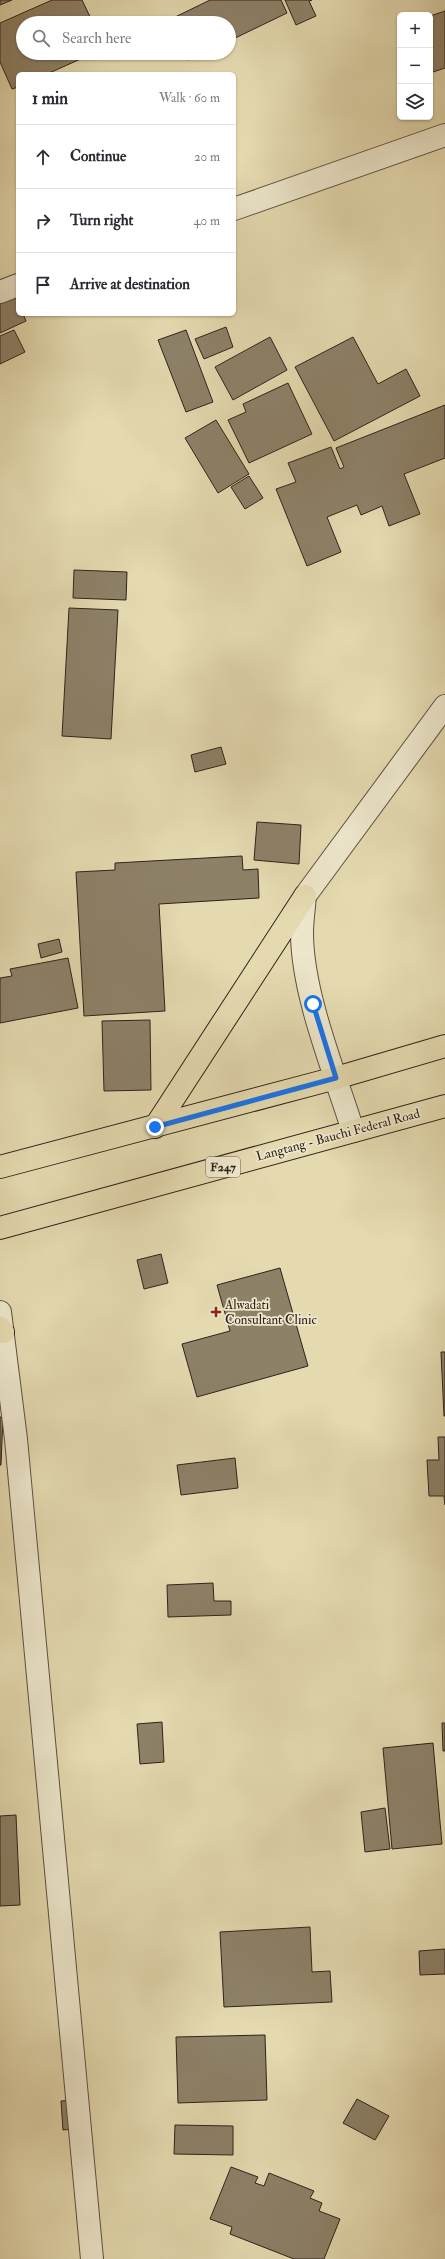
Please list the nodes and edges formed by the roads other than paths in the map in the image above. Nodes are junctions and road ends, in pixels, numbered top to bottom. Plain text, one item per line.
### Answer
1 (445, 135) edge
2 (236, 208) edge
3 (16, 287) edge
4 (0, 292) edge
5 (445, 706) edge
6 (305, 896) junction
7 (445, 1046) edge
8 (336, 1078) junction
9 (445, 1106) edge
10 (155, 1127) junction
11 (353, 1132) junction
12 (0, 1167) edge
13 (0, 1228) edge
14 (1, 1324) edge
15 (92, 2259) edge

1 - 2 street
3 - 4 street
5 - 6 street
6 - 8 street
6 - 10 main road
7 - 8 main road
8 - 10 main road
8 - 11 street
9 - 11 main road, Langtang - Bauchi Federal Road / F247
10 - 12 main road
11 - 13 main road, Langtang - Bauchi Federal Road / F247
14 - 15 street

